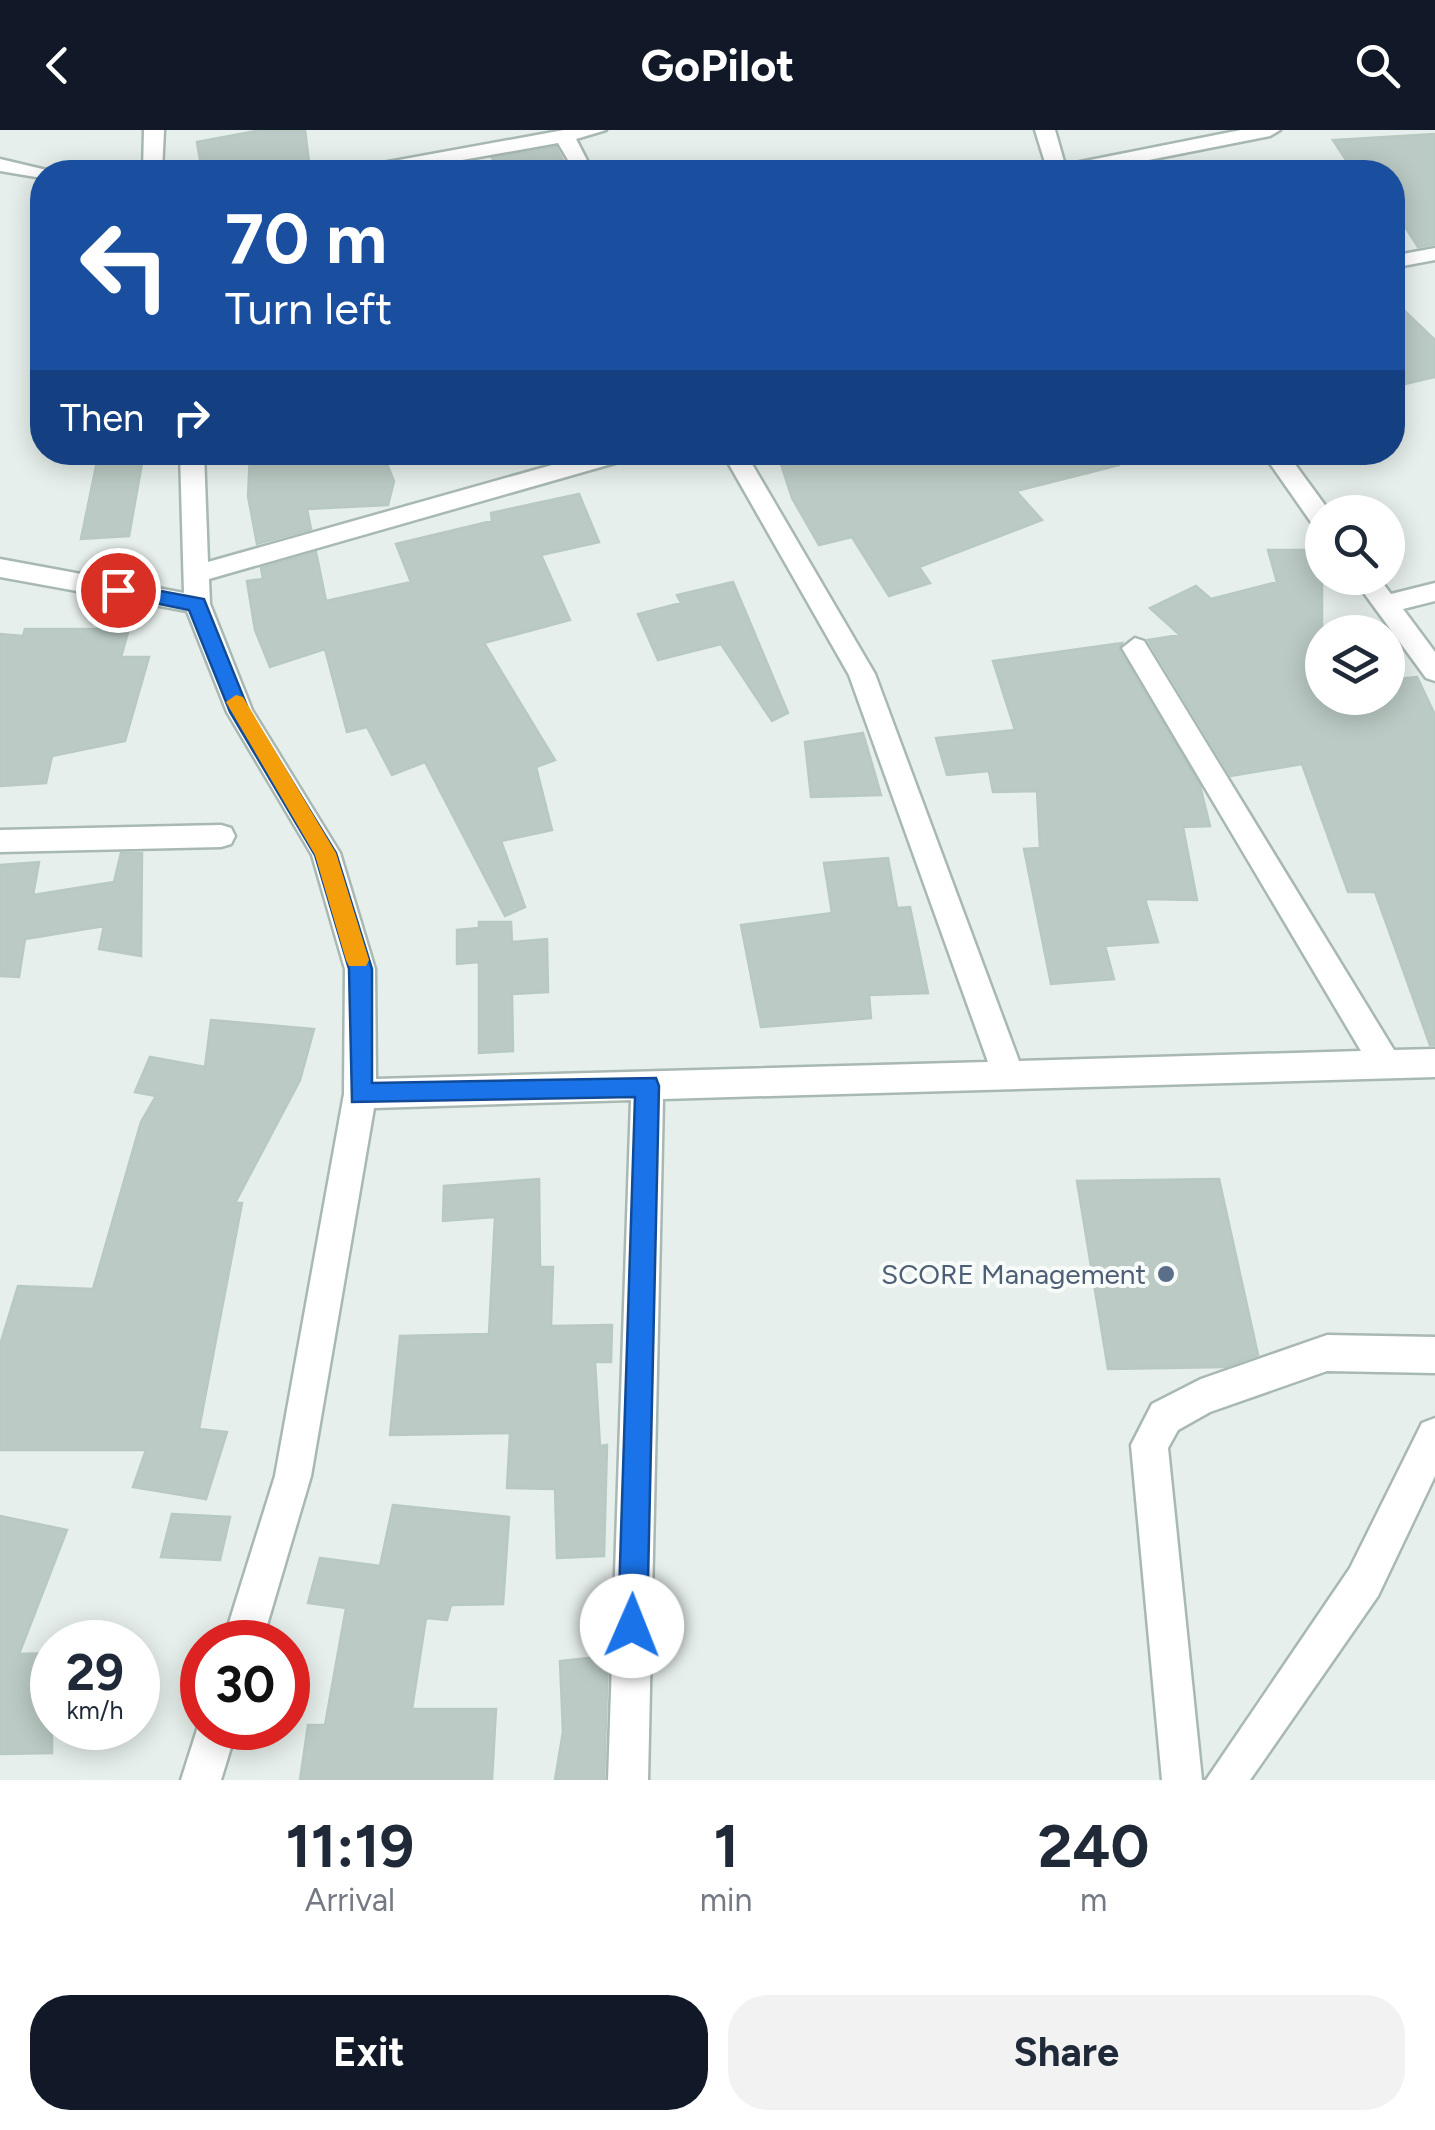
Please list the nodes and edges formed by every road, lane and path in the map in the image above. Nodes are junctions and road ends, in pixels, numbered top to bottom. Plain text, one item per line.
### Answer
1 (154, 130) edge
2 (596, 130) edge
3 (1044, 130) edge
4 (1270, 130) edge
5 (564, 136) junction
6 (153, 160) edge
7 (432, 160) edge
8 (577, 160) edge
9 (1055, 160) edge
10 (1119, 160) edge
11 (0, 165) edge
12 (30, 170) edge
13 (1435, 254) edge
14 (1405, 260) edge
15 (192, 465) edge
16 (582, 465) edge
17 (740, 465) edge
18 (1283, 465) edge
19 (1305, 496) edge
20 (0, 568) edge
21 (195, 574) junction
22 (1435, 592) edge
23 (1379, 595) edge
24 (197, 604) junction
25 (1386, 604) junction
26 (1135, 648) dead end
27 (1435, 671) edge
28 (222, 836) dead end
29 (0, 842) edge
30 (1435, 1063) edge
31 (1386, 1065) junction
32 (1009, 1076) junction
33 (647, 1086) junction
34 (360, 1094) junction
35 (1435, 1355) edge
36 (1435, 1436) edge
37 (249, 1620) edge
38 (210, 1750) edge
39 (201, 1780) edge
40 (628, 1780) edge
41 (1182, 1780) edge
42 (1226, 1780) edge

1 - 6 street
2 - 5 street
3 - 9 street
4 - 10 street
5 - 7 street
5 - 8 street
11 - 12 street
13 - 14 street
15 - 21 street
16 - 21 street
17 - 32 street
18 - 19 street
20 - 24 street
21 - 24 street
22 - 25 street
23 - 25 street
24 - 34 street
25 - 27 street
26 - 31 street
28 - 29 street
30 - 31 street
31 - 32 street
32 - 33 street
33 - 34 street
33 - 40 street
34 - 37 street
35 - 41 street
36 - 42 street
38 - 39 street

